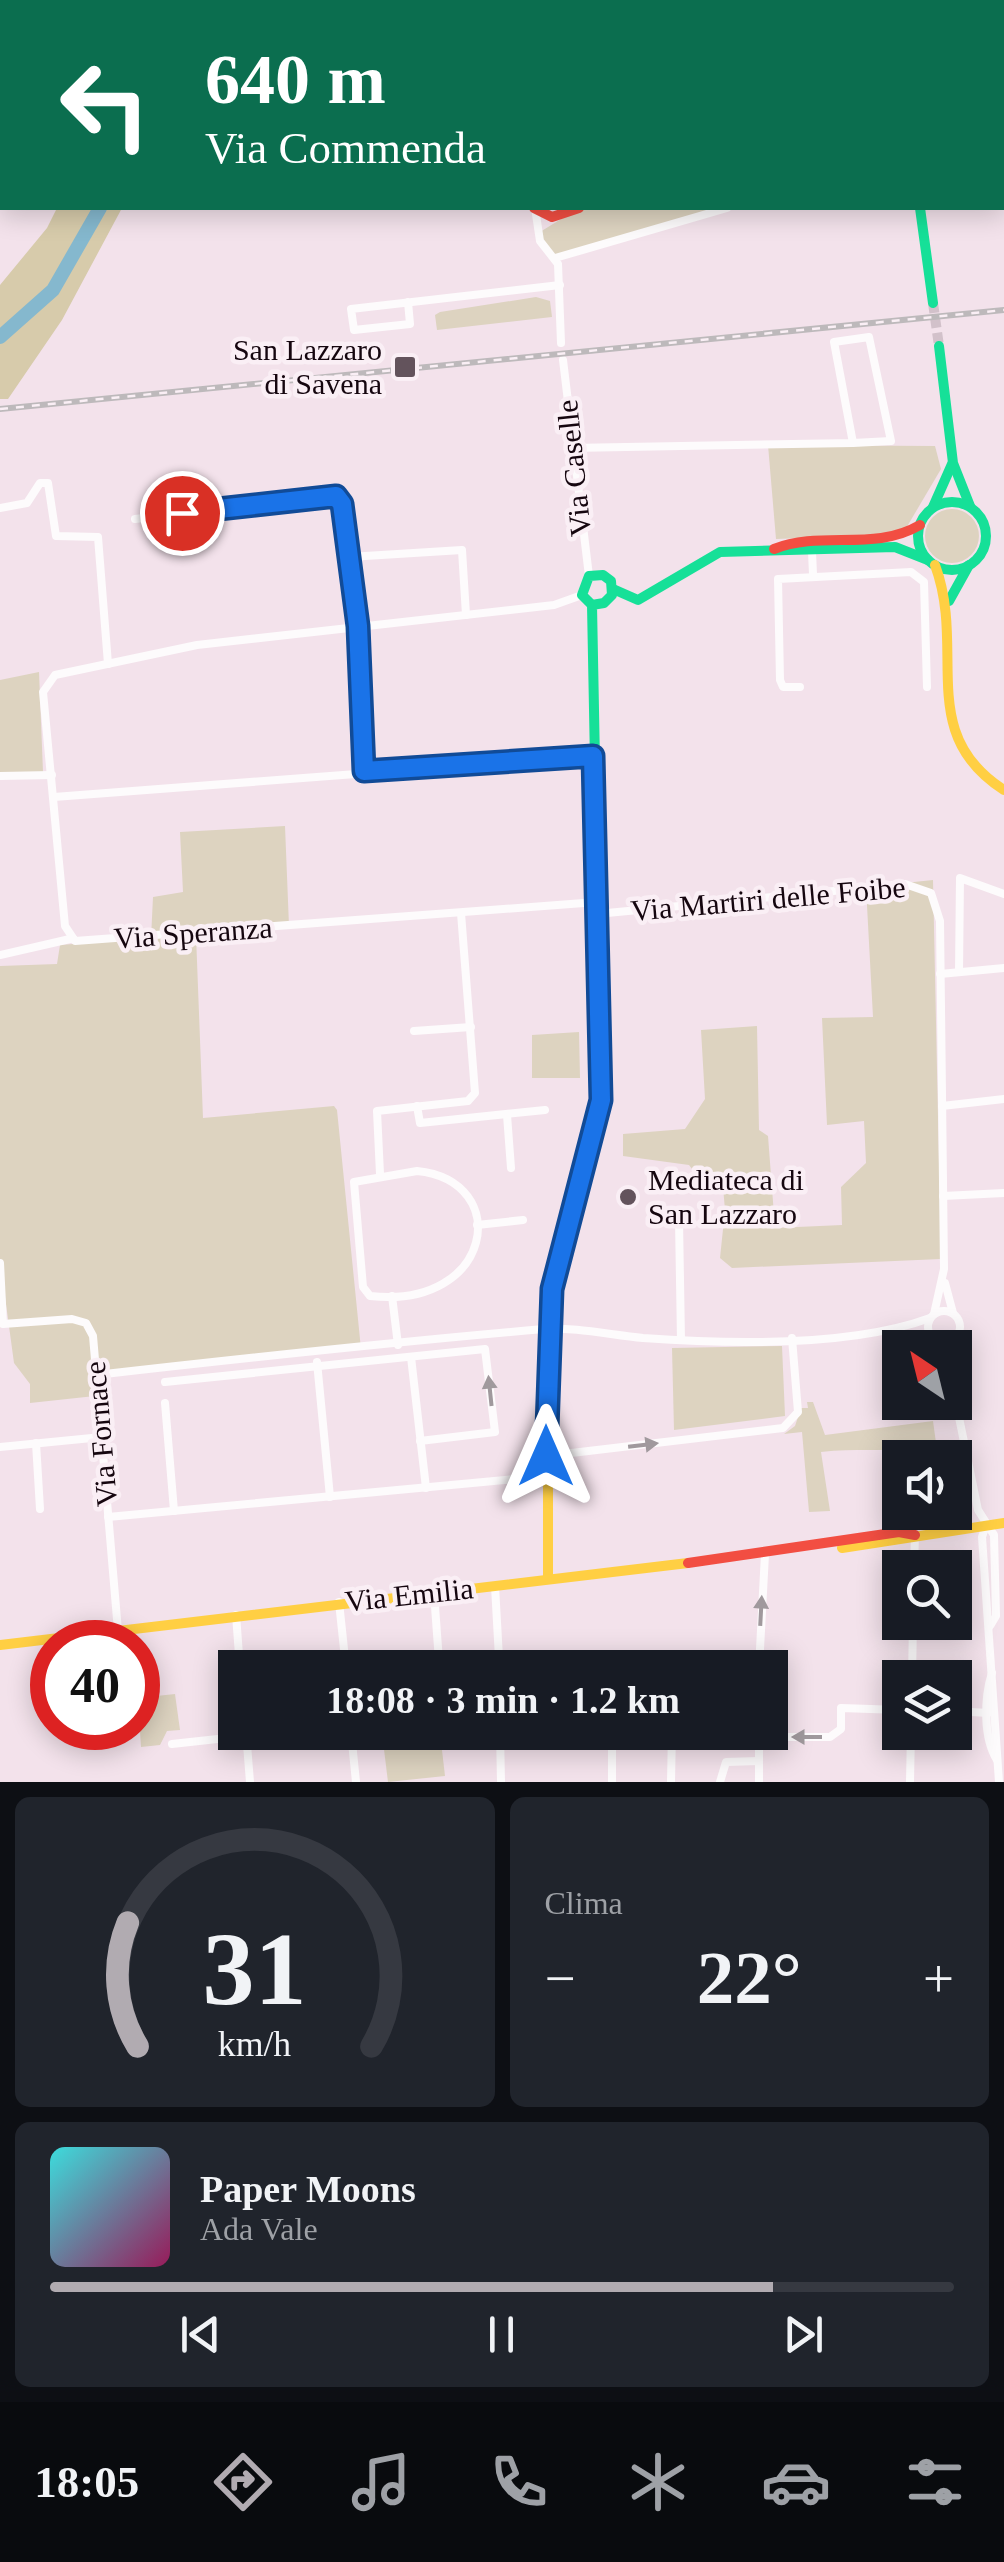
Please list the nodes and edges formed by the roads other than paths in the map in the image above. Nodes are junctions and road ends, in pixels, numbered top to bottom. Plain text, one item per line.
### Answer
1 (250, 0) edge
2 (290, 0) edge
3 (534, 210) edge
4 (540, 210) edge
5 (575, 210) edge
6 (719, 210) edge
7 (920, 210) edge
8 (559, 217) junction
9 (540, 232) junction
10 (555, 258) junction
11 (560, 285) junction
12 (408, 302) junction
13 (934, 303) tunnel mouth
14 (561, 343) dead end
15 (939, 346) tunnel mouth
16 (562, 360) dead end
17 (853, 443) junction
18 (571, 448) junction
19 (952, 462) junction
20 (970, 506) junction
21 (933, 507) junction
22 (0, 508) edge
23 (135, 518) dead end
24 (920, 525) junction
25 (774, 549) junction
26 (812, 552) junction
27 (349, 557) junction
28 (932, 562) junction
29 (969, 565) junction
30 (812, 574) junction
31 (590, 576) junction
32 (613, 589) junction
33 (582, 595) junction
34 (626, 598) junction
35 (606, 602) junction
36 (948, 602) junction
37 (592, 604) junction
38 (466, 615) junction
39 (356, 626) junction
40 (108, 664) junction
41 (800, 687) dead end
42 (927, 687) dead end
43 (593, 756) junction
44 (364, 771) junction
45 (52, 775) junction
46 (0, 776) edge
47 (1004, 790) edge
48 (54, 797) junction
49 (1004, 894) edge
50 (597, 908) junction
51 (460, 913) junction
52 (70, 939) junction
53 (0, 956) edge
54 (1004, 968) edge
55 (959, 972) junction
56 (940, 974) junction
57 (471, 1026) junction
58 (414, 1031) dead end
59 (1004, 1099) edge
60 (417, 1106) junction
61 (942, 1106) junction
62 (545, 1110) dead end
63 (507, 1114) junction
64 (511, 1168) dead end
65 (380, 1174) junction
66 (1004, 1193) edge
67 (943, 1196) junction
68 (674, 1213) dead end
69 (523, 1220) dead end
70 (477, 1225) junction
71 (0, 1262) edge
72 (944, 1278) junction
73 (392, 1296) junction
74 (953, 1314) junction
75 (932, 1316) junction
76 (904, 1328) junction
77 (547, 1329) junction
78 (909, 1330) edge
79 (934, 1330) edge
80 (959, 1330) edge
81 (792, 1338) junction
82 (681, 1340) junction
83 (398, 1345) junction
84 (317, 1353) junction
85 (411, 1357) junction
86 (318, 1366) junction
87 (96, 1375) junction
88 (165, 1382) dead end
89 (165, 1403) dead end
90 (960, 1420) edge
91 (102, 1437) junction
92 (420, 1441) junction
93 (36, 1443) junction
94 (0, 1446) edge
95 (546, 1456) junction
96 (547, 1476) junction
97 (426, 1488) junction
98 (330, 1497) junction
99 (40, 1509) dead end
100 (174, 1511) junction
101 (108, 1517) junction
102 (1004, 1523) edge
103 (986, 1525) junction
104 (915, 1534) junction
105 (915, 1550) edge
106 (764, 1554) junction
107 (548, 1579) junction
108 (495, 1586) junction
109 (434, 1593) junction
110 (999, 1595) edge
111 (339, 1602) junction
112 (236, 1615) junction
113 (117, 1620) edge
114 (160, 1625) edge
115 (990, 1626) junction
116 (30, 1641) edge
117 (0, 1645) edge
118 (239, 1650) edge
119 (344, 1650) edge
120 (438, 1650) edge
121 (499, 1650) edge
122 (760, 1650) edge
123 (992, 1671) junction
124 (882, 1709) edge
125 (972, 1713) edge
126 (988, 1713) junction
127 (788, 1737) edge
128 (218, 1738) edge
129 (172, 1744) dead end
130 (247, 1750) edge
131 (353, 1750) edge
132 (500, 1750) edge
133 (612, 1750) edge
134 (672, 1750) edge
135 (759, 1750) edge
136 (911, 1750) edge
137 (1002, 1759) edge
138 (759, 1761) junction
139 (250, 1782) edge
140 (356, 1782) edge
141 (500, 1782) edge
142 (612, 1782) edge
143 (671, 1782) edge
144 (720, 1782) edge
145 (759, 1782) edge
146 (910, 1782) edge
147 (999, 1782) edge

1 - 2 main road
3 - 9 street
4 - 8 main road
5 - 8 main road
6 - 10 street
7 - 13 main road
8 - 9 street
9 - 10 street
10 - 11 street
11 - 12 street
11 - 14 street
12 - 12 street
15 - 19 main road
16 - 18 street, Via Caselle
17 - 17 street
17 - 18 street
18 - 31 street, Via Caselle
19 - 20 main road
19 - 21 main road
20 - 21 main road
20 - 29 main road
21 - 24 main road
22 - 40 street
23 - 27 street
24 - 25 main road
24 - 28 main road
25 - 26 main road
25 - 34 main road
26 - 28 main road
26 - 30 street
27 - 38 street
27 - 39 street
28 - 29 main road
28 - 36 main road
29 - 36 main road
30 - 41 street
30 - 42 street
31 - 32 main road, Via Caselle
31 - 33 main road, Via Caselle
32 - 34 main road
32 - 35 main road
33 - 37 main road
33 - 38 street
34 - 35 main road
35 - 37 main road
36 - 47 main road
37 - 43 main road
38 - 39 street
39 - 40 street
39 - 44 street
40 - 45 street, Via Speranza
43 - 44 street
43 - 50 main road
44 - 48 street
45 - 46 street
45 - 48 street, Via Speranza
48 - 52 street, Via Speranza
49 - 55 street
50 - 51 street, Via Speranza
50 - 56 street, Via Martiri delle Foibe
50 - 77 main road
51 - 52 street, Via Speranza
51 - 57 street
52 - 53 street
54 - 55 street
55 - 56 street
56 - 61 street, Via Martiri delle Foibe
57 - 58 street
57 - 60 street
59 - 61 street
60 - 63 street
60 - 65 street
61 - 67 street, Via Martiri delle Foibe
62 - 63 street
63 - 64 street
65 - 70 street
65 - 73 street
66 - 67 street
67 - 72 street, Via Martiri delle Foibe
68 - 82 street
69 - 70 street
70 - 73 street
71 - 87 street, Via Fornace
72 - 74 street, Via Martiri delle Foibe
72 - 75 street, Via Martiri delle Foibe
73 - 83 street
74 - 75 street
74 - 80 street, Via Martiri delle Foibe
75 - 76 street
75 - 79 street, Via Martiri delle Foibe
76 - 78 street
76 - 81 street
77 - 82 street
77 - 83 street
77 - 95 main road
81 - 82 street
95 -> 81 street
83 - 84 street
84 - 86 street
84 - 87 street
85 - 86 street
85 - 92 street
92 -> 85 street
86 - 88 street
86 - 98 street
87 - 91 street, Via Fornace
89 - 100 street
90 - 103 street
91 - 93 street
91 - 101 street, Via Fornace
92 - 97 street
93 - 94 street
93 - 99 street
95 - 96 main road
96 - 97 street
96 - 107 main road
97 - 98 street
98 - 100 street
100 - 101 street
101 - 113 street, Via Fornace
102 - 103 main road, Via Emilia
103 - 104 main road, Via Emilia
103 - 110 street
103 - 115 street
104 - 105 street
104 - 106 main road, Via Emilia
106 - 107 main road, Via Emilia
122 -> 106 street
107 - 108 main road, Via Emilia
108 - 109 main road, Via Emilia
108 - 121 street
109 - 111 main road, Via Emilia
109 - 120 street
110 - 115 street
111 - 112 main road, Via Emilia
111 - 119 street
112 - 114 main road, Via Emilia
112 - 118 street
115 - 123 street
116 - 117 main road, Via Emilia
123 - 126 street
123 - 137 street
124 -> 127 street
125 - 126 street
126 - 137 street
128 - 129 street
130 - 139 street
131 - 140 street
132 - 141 street
133 - 142 street
134 - 143 street
135 - 138 street
136 - 146 street
137 - 147 street
138 - 144 street
138 - 145 street

